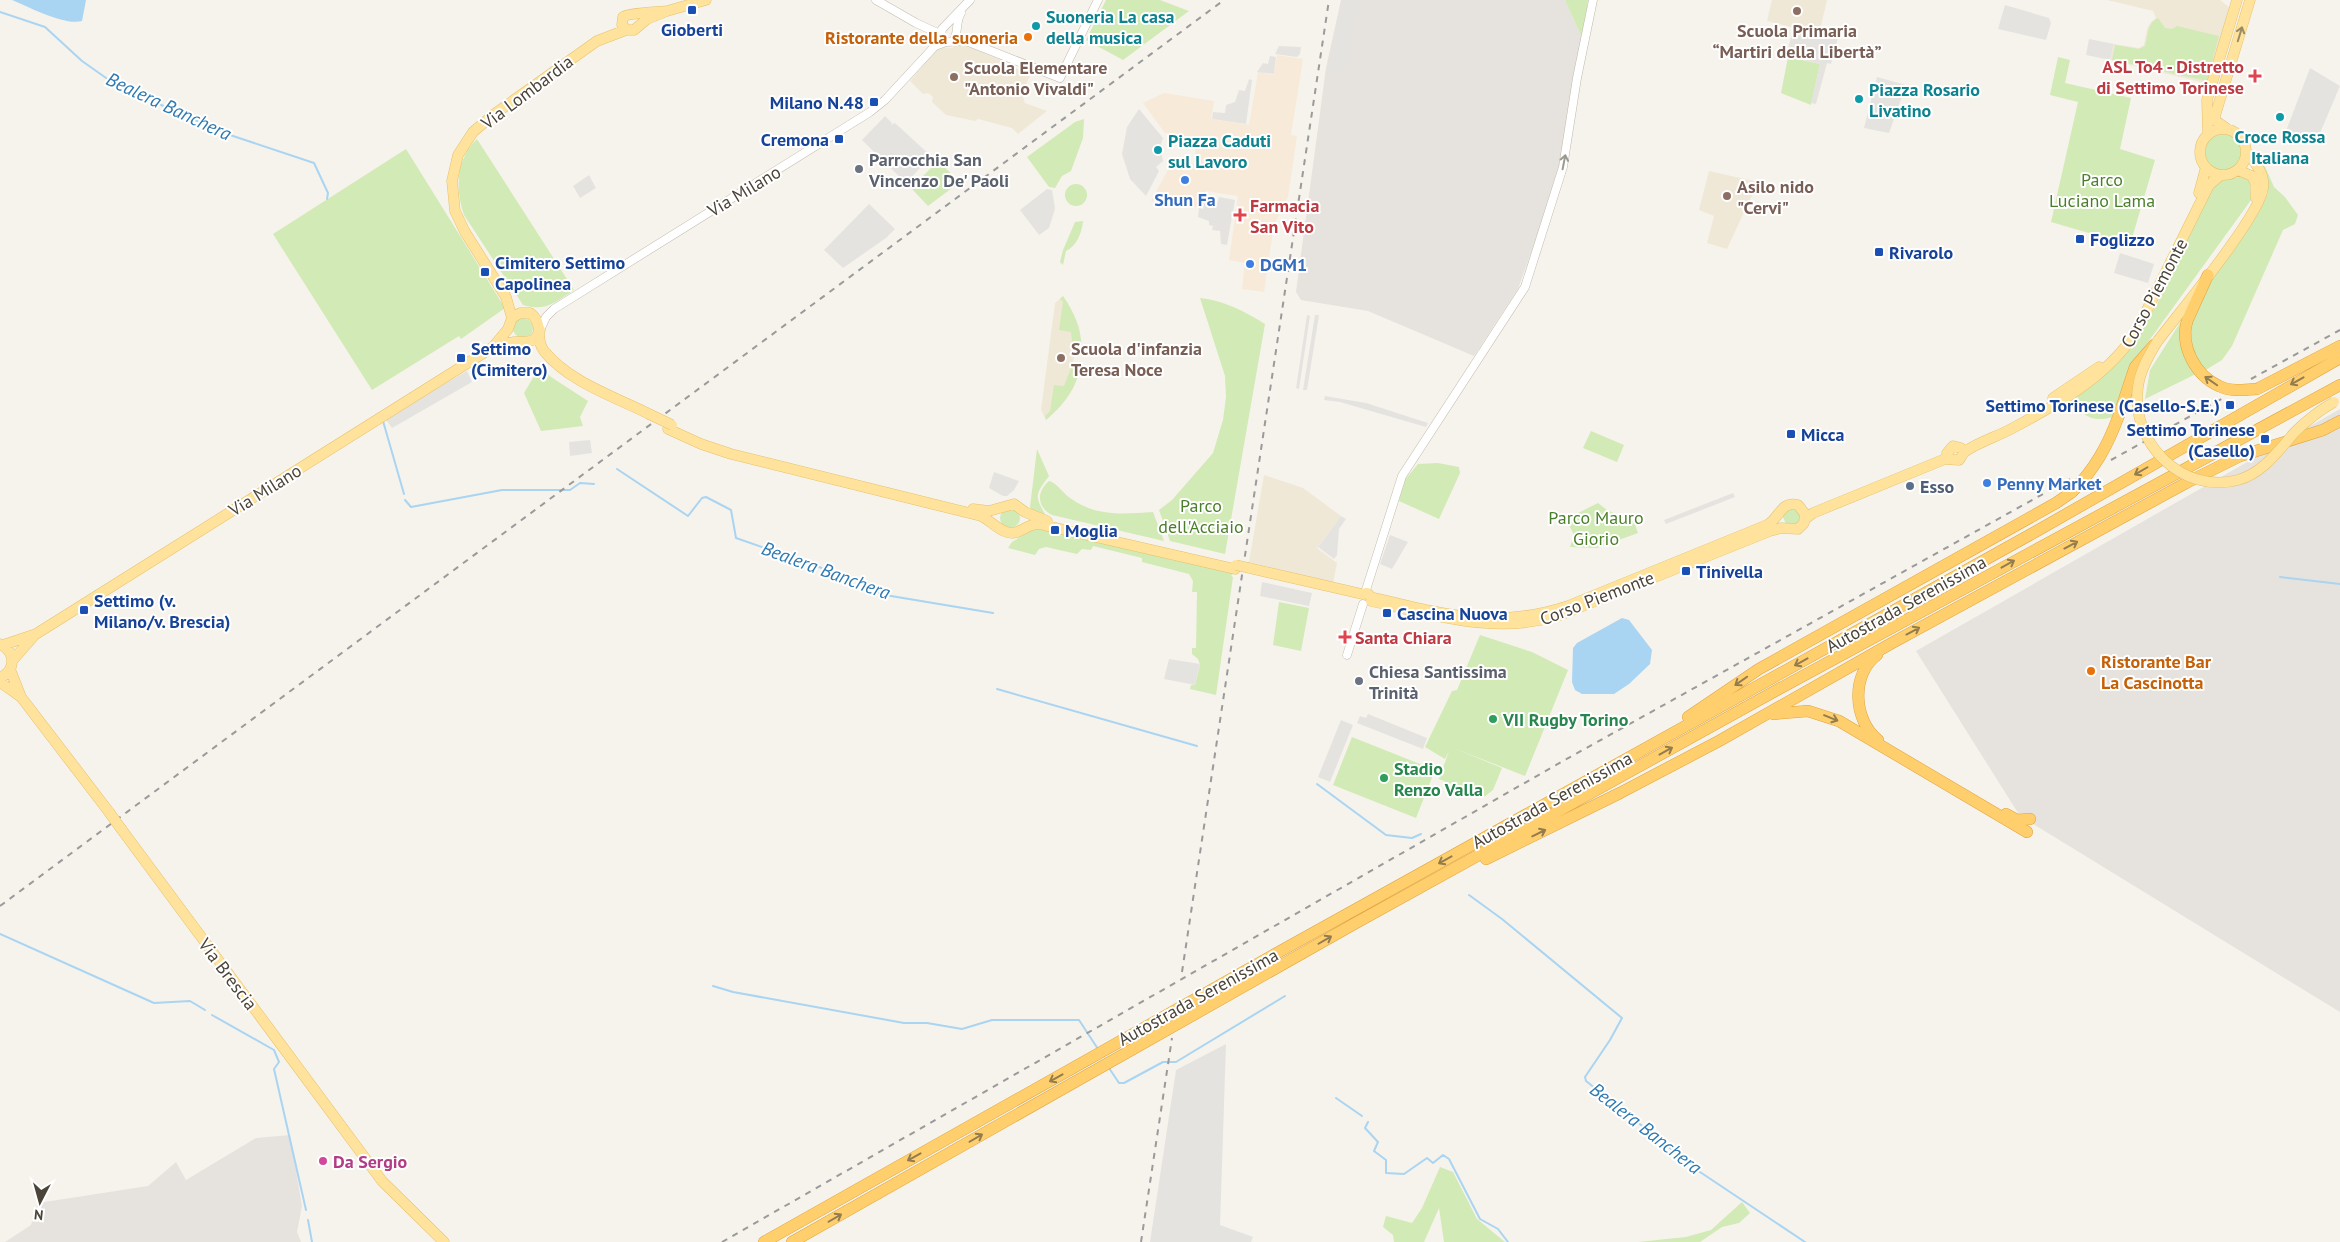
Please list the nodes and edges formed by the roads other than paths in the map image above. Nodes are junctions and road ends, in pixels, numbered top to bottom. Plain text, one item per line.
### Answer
1 (706, 0) edge
2 (876, 0) edge
3 (970, 0) edge
4 (1098, 0) edge
5 (1593, 0) edge
6 (2250, 0) edge
7 (2235, 1) edge
8 (964, 7) junction
9 (667, 11) junction
10 (2246, 12) junction
11 (636, 15) junction
12 (624, 26) junction
13 (639, 26) junction
14 (923, 26) junction
15 (956, 31) junction
16 (945, 34) junction
17 (933, 43) junction
18 (977, 45) junction
19 (922, 58) junction
20 (2226, 128) junction
21 (2208, 134) junction
22 (2246, 151) junction
23 (2206, 168) junction
24 (2238, 170) junction
25 (2221, 175) junction
26 (2256, 207) junction
27 (2208, 275) junction
28 (506, 296) junction
29 (554, 309) junction
30 (528, 313) junction
31 (512, 318) junction
32 (508, 329) junction
33 (540, 330) junction
34 (2157, 342) junction
35 (521, 343) junction
36 (2340, 346) edge
37 (493, 347) junction
38 (2340, 358) edge
39 (2340, 385) edge
40 (603, 393) junction
41 (2337, 401) edge
42 (2340, 421) edge
43 (670, 427) junction
44 (1962, 450) junction
45 (1949, 456) junction
46 (1801, 506) junction
47 (1000, 509) junction
48 (1025, 512) junction
49 (1780, 512) junction
50 (1806, 519) junction
51 (998, 526) junction
52 (1024, 527) junction
53 (1787, 529) junction
54 (1236, 567) junction
55 (1365, 598) junction
56 (36, 634) junction
57 (1892, 643) junction
58 (1, 644) edge
59 (1348, 655) dead end
60 (11, 665) junction
61 (0, 680) edge
62 (22, 697) junction
63 (1720, 740) junction
64 (1619, 763) junction
65 (1988, 808) junction
66 (2030, 819) dead end
67 (1354, 924) junction
68 (444, 1242) edge
69 (764, 1242) edge
70 (792, 1242) edge

1 - 9 main road
2 - 14 street
3 - 8 street, Via Milano
4 - 18 street
55 -> 5 street
6 - 10 main road
7 - 10 street
7 - 21 main road
8 - 15 street, Via Milano
8 - 16 street, Via Milano
9 - 11 main road
9 - 13 main road
20 -> 10 main road
11 - 12 main road
11 - 13 main road
12 - 13 main road
12 - 28 main road, Via Lombardia
14 - 16 street
14 - 17 street
15 - 16 street, Via Milano
15 - 16 street
15 - 18 street
16 - 17 street, Via Milano
16 - 18 street
16 - 19 street, Via Milano
17 - 19 street, Via Milano
19 - 29 street, Via Milano
20 - 21 main road
20 - 22 main road
21 - 23 main road
22 - 24 main road
22 - 26 main road
23 - 25 main road
23 - 44 main road, Corso Piemonte
24 - 25 main road
24 - 26 main road
25 - 44 main road, Corso Piemonte
26 - 27 main road
27 - 34 main road
36 -> 27 highway, bridge
28 - 30 main road
28 - 31 main road
29 - 30 street, Via Milano
29 - 33 street, Via Milano
30 - 31 main road, Via Milano
30 - 33 main road
31 - 32 main road, Via Milano
32 - 35 main road
32 - 37 main road, Via Milano
33 - 35 main road, Via Milano
33 - 40 main road
34 - 41 main road, bridge
34 -> 64 highway, bridge
35 - 37 main road, Via Milano
35 - 40 main road
37 - 56 main road, Via Milano
38 -> 64 highway, Autostrada Serenissima
67 -> 39 highway, Autostrada Serenissima
40 - 43 main road
57 -> 42 highway
43 - 47 main road
43 - 51 main road
44 - 45 main road
45 - 46 main road
45 - 50 main road
46 - 49 main road
46 - 50 main road
47 - 48 main road
47 - 51 main road
48 - 52 main road
48 - 54 main road
49 - 53 main road
49 - 55 main road, Corso Piemonte
50 - 53 main road
51 - 52 main road
52 - 54 main road
53 - 55 main road, Corso Piemonte
54 - 55 main road, bridge
55 - 59 street
56 - 58 main road, Via Milano
56 - 60 main road, Via Milano
57 - 63 highway
57 - 65 highway
58 - 60 main road
60 - 61 main road, Via Milano
60 - 62 main road
61 - 62 main road
62 - 68 main road, Via Brescia, bridge
63 -> 65 highway
67 -> 63 highway
64 -> 69 highway, Autostrada Serenissima
65 - 66 highway
70 -> 67 highway, Autostrada Serenissima

